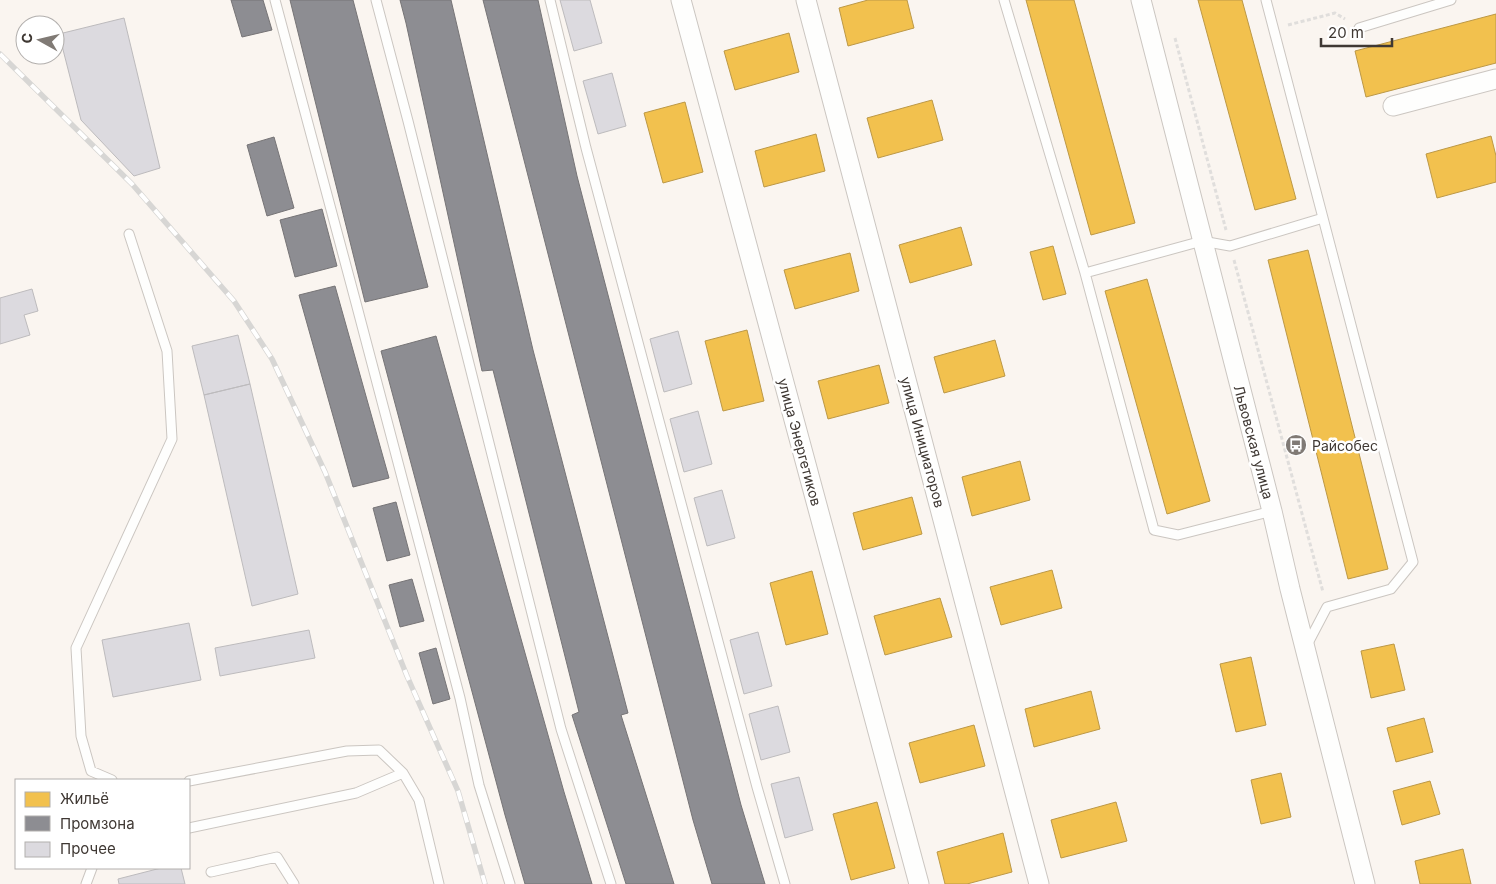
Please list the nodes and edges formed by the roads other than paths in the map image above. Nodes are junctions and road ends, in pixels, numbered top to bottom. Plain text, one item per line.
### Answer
1 (275, 0) edge
2 (376, 0) edge
3 (550, 0) edge
4 (681, 0) edge
5 (806, 0) edge
6 (1004, 0) edge
7 (1141, 0) edge
8 (1266, 0) edge
9 (1451, 0) edge
10 (1359, 28) road end
11 (1496, 79) edge
12 (1394, 106) dead end
13 (1324, 218) junction
14 (129, 234) dead end
15 (1202, 241) junction
16 (1085, 273) junction
17 (1272, 511) junction
18 (1306, 649) junction
19 (403, 772) junction
20 (110, 779) edge
21 (190, 781) edge
22 (190, 828) edge
23 (92, 869) edge
24 (211, 872) dead end
25 (86, 884) edge
26 (294, 884) edge
27 (439, 884) edge
28 (510, 884) edge
29 (611, 884) edge
30 (785, 884) edge
31 (919, 884) edge
32 (1039, 884) edge
33 (1365, 884) edge

1 - 28 lane
2 - 29 lane
3 - 30 lane
4 - 31 street, улица Энергетиков
5 - 32 street, улица Инициаторов
6 - 16 lane
7 - 15 street, Львовская улица
8 - 13 lane
9 - 10 lane
11 - 12 street
13 - 15 lane
13 - 18 lane
14 - 20 lane
15 - 16 lane
15 - 17 street, Львовская улица
16 - 17 lane
17 - 18 street, Львовская улица
18 - 33 street, Львовская улица
19 - 21 lane
19 - 22 lane
19 - 27 lane
23 - 25 lane
24 - 26 lane

